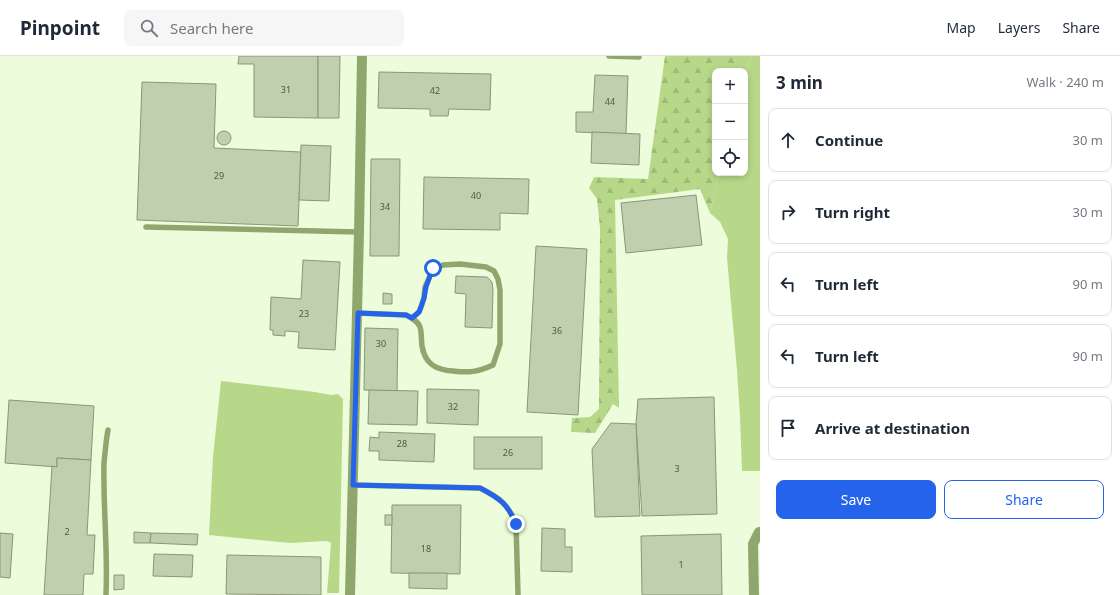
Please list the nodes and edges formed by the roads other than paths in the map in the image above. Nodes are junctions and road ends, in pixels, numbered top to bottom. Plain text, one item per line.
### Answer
1 (362, 56) edge
2 (609, 56) edge
3 (639, 57) dead end
4 (146, 227) dead end
5 (359, 232) junction
6 (358, 313) junction
7 (412, 318) junction
8 (108, 430) dead end
9 (353, 485) junction
10 (760, 532) edge
11 (106, 595) edge
12 (350, 595) edge
13 (518, 595) edge
14 (754, 595) edge

1 - 5 street
2 - 3 lane
4 - 5 lane
5 - 6 street
6 - 7 lane
6 - 9 street
7 - 7 lane
8 - 11 lane
9 - 12 street
9 - 13 lane
10 - 14 street

